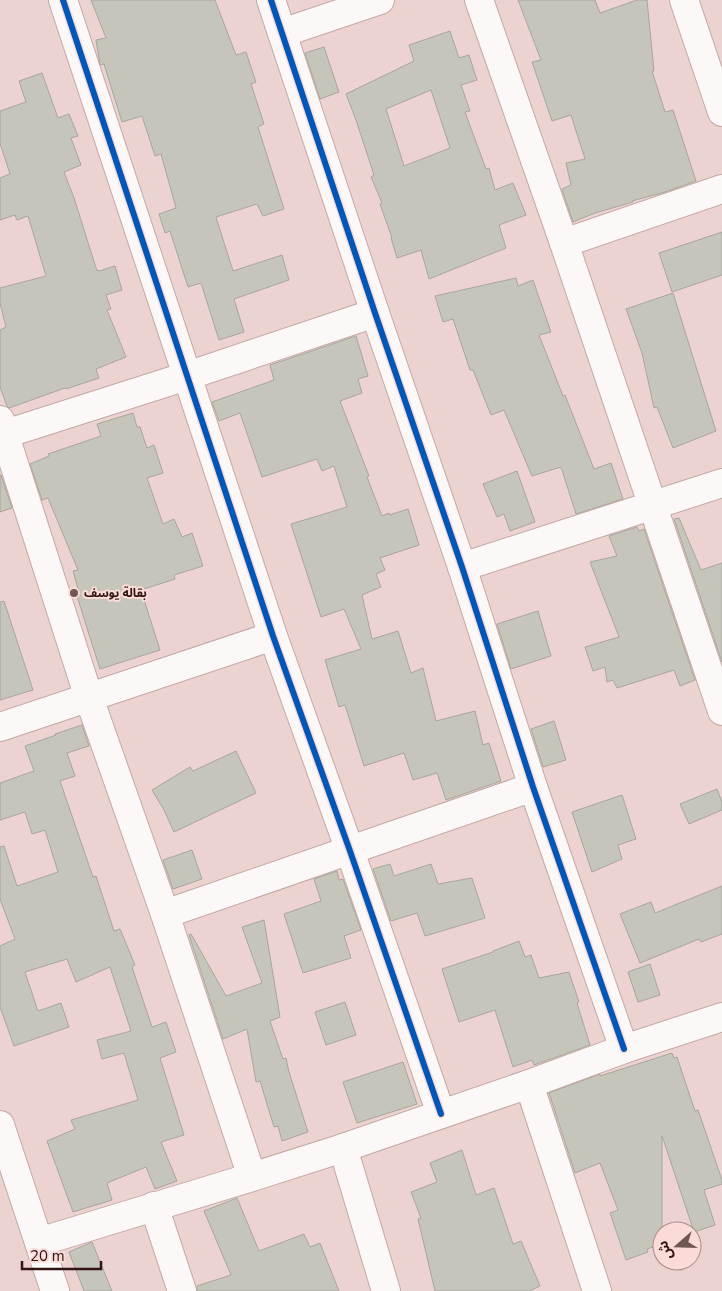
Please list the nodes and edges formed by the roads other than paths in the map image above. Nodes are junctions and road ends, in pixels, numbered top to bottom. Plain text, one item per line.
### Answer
1 (63, 0) edge
2 (271, 0) edge
3 (380, 0) edge
4 (479, 0) edge
5 (684, 0) edge
6 (282, 32) junction
7 (722, 112) edge
8 (722, 190) edge
9 (564, 243) junction
10 (375, 313) junction
11 (187, 376) junction
12 (2, 427) edge
13 (722, 483) edge
14 (652, 505) junction
15 (462, 567) junction
16 (273, 636) junction
17 (89, 698) junction
18 (722, 711) edge
19 (0, 727) edge
20 (533, 787) junction
21 (350, 850) junction
22 (165, 914) junction
23 (720, 1025) edge
24 (624, 1049) junction
25 (529, 1084) junction
26 (442, 1114) junction
27 (0, 1125) edge
28 (343, 1148) junction
29 (252, 1177) junction
30 (154, 1206) junction
31 (39, 1242) junction
32 (55, 1291) edge
33 (182, 1291) edge
34 (386, 1291) edge
35 (597, 1291) edge

1 - 11 street
2 - 6 street
3 - 6 street
4 - 9 street
5 - 7 street
6 - 10 street
8 - 9 street
9 - 14 street
10 - 11 street
10 - 15 street
11 - 12 street
11 - 16 street
12 - 17 street
13 - 14 street
14 - 15 street
14 - 18 street
15 - 20 street
16 - 17 street
16 - 21 street
17 - 19 street
17 - 22 street
20 - 21 street
20 - 24 street
21 - 22 street
21 - 26 street
22 - 29 street
23 - 24 street
24 - 25 street
25 - 26 street
25 - 35 street
26 - 28 street
27 - 31 street
28 - 29 street
28 - 34 street
29 - 30 street
30 - 31 street
30 - 33 street
31 - 32 street

